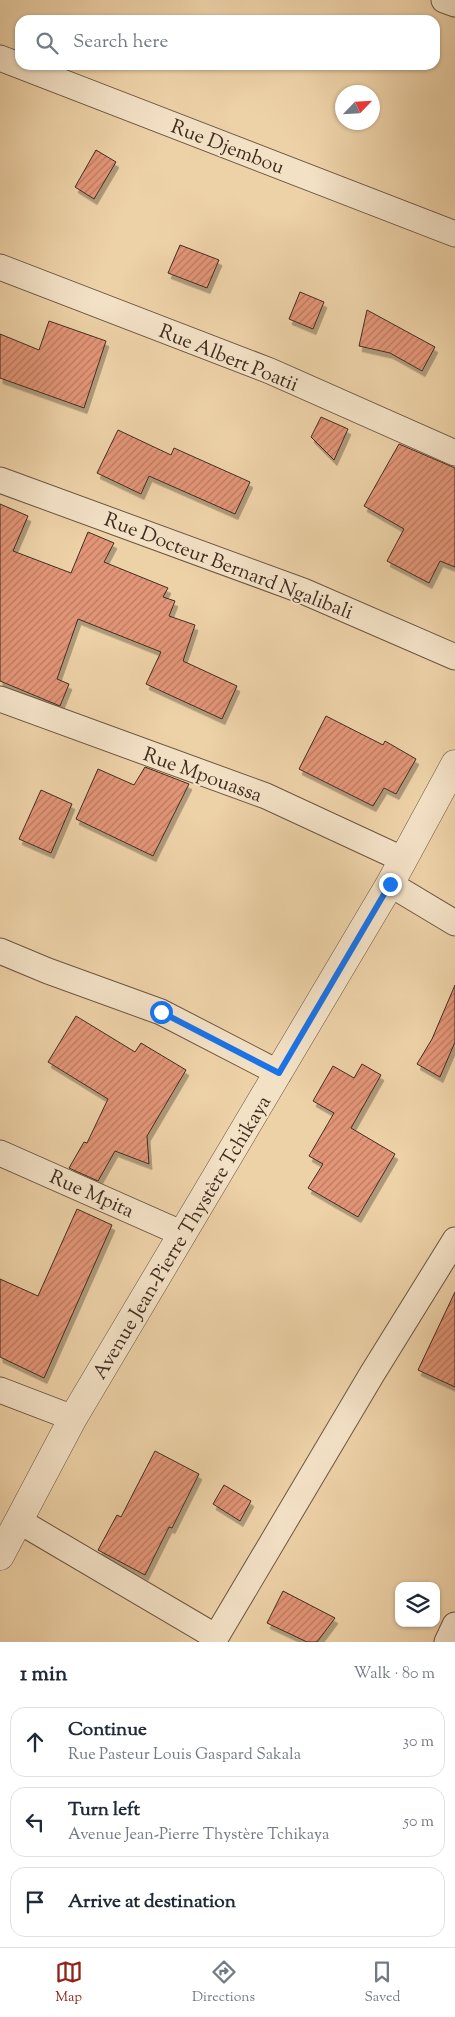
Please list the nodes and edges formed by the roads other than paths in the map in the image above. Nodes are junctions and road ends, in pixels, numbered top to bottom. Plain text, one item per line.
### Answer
1 (444, 0) edge
2 (455, 4) edge
3 (0, 58) edge
4 (15, 64) edge
5 (31, 70) edge
6 (455, 234) edge
7 (0, 267) edge
8 (455, 453) edge
9 (0, 480) edge
10 (455, 656) edge
11 (0, 699) edge
12 (455, 764) edge
13 (402, 859) junction
14 (390, 884) junction
15 (455, 923) edge
16 (0, 951) edge
17 (279, 1073) junction
18 (0, 1153) edge
19 (183, 1234) junction
20 (455, 1240) edge
21 (0, 1390) edge
22 (73, 1418) junction
23 (19, 1520) junction
24 (0, 1556) edge
25 (455, 1626) edge
26 (214, 1640) edge
27 (447, 1642) edge

1 - 2 street
3 - 4 street, Rue Djembou
5 - 6 street, Rue Djembou
7 - 8 street, Rue Albert Poatii
9 - 10 street, Rue Docteur Bernard Ngalibali
11 - 13 street, Rue Mpouassa
12 - 13 street, Avenue Jean-Pierre Thystère Tchikaya
13 - 14 street, Avenue Jean-Pierre Thystère Tchikaya
14 - 15 street
14 - 17 street, Avenue Jean-Pierre Thystère Tchikaya
16 - 17 street
17 - 19 street, Avenue Jean-Pierre Thystère Tchikaya
18 - 19 street, Rue Mpita
19 - 22 street, Avenue Jean-Pierre Thystère Tchikaya
20 - 26 street
21 - 22 street
22 - 23 street, Avenue Jean-Pierre Thystère Tchikaya
23 - 24 street, Avenue Jean-Pierre Thystère Tchikaya
23 - 26 street
25 - 27 street

